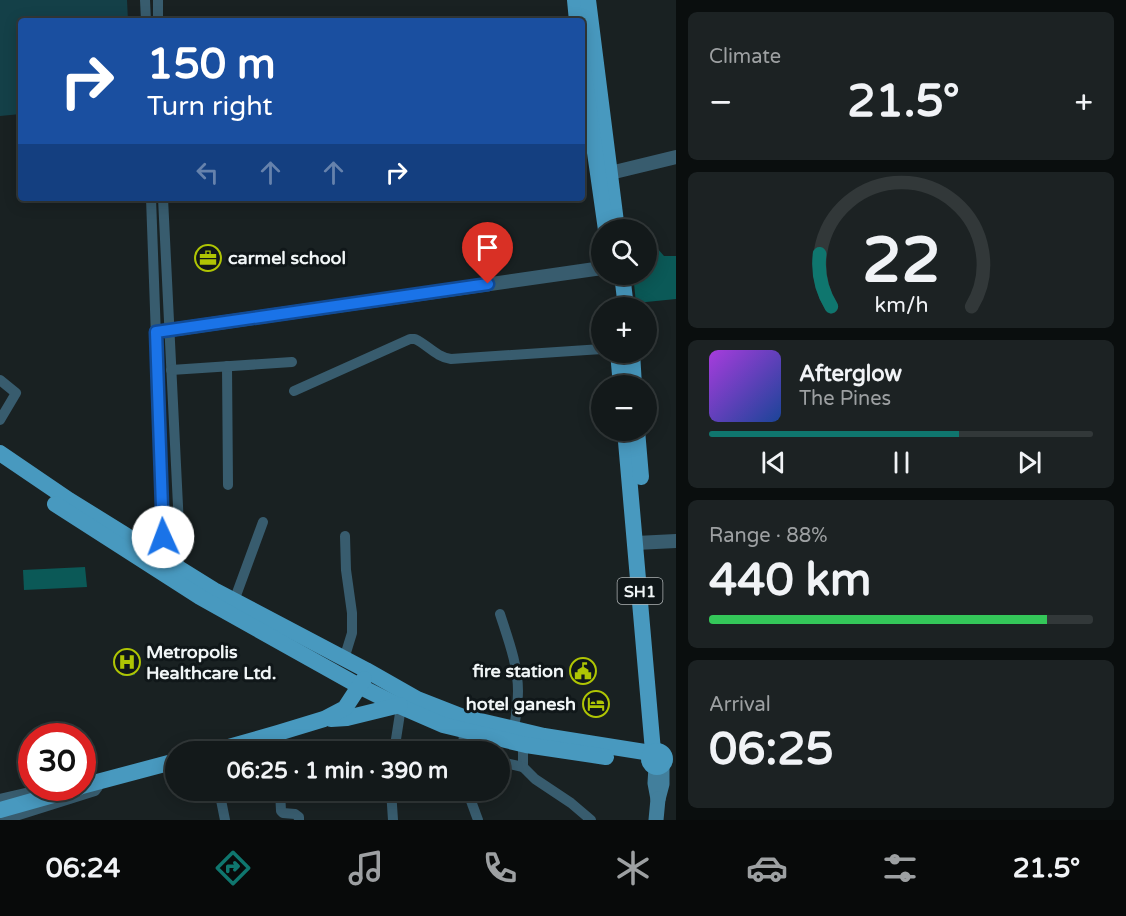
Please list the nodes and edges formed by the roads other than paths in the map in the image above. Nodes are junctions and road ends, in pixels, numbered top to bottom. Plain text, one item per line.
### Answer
1 (145, 0) edge
2 (158, 0) edge
3 (575, 0) edge
4 (588, 0) edge
5 (146, 18) edge
6 (158, 18) edge
7 (577, 18) edge
8 (585, 77) edge
9 (676, 158) edge
10 (604, 175) junction
11 (151, 201) edge
12 (163, 201) edge
13 (606, 219) edge
14 (614, 219) edge
15 (591, 270) edge
16 (163, 331) junction
17 (591, 350) edge
18 (292, 362) dead end
19 (227, 366) junction
20 (171, 370) junction
21 (0, 380) edge
22 (294, 391) dead end
23 (0, 420) edge
24 (627, 441) edge
25 (637, 441) edge
26 (0, 453) edge
27 (0, 466) edge
28 (228, 485) dead end
29 (263, 522) dead end
30 (345, 536) dead end
31 (676, 541) edge
32 (641, 547) junction
33 (676, 550) edge
34 (169, 570) junction
35 (234, 601) junction
36 (500, 614) dead end
37 (344, 659) junction
38 (369, 672) junction
39 (359, 686) junction
40 (417, 699) junction
41 (399, 706) junction
42 (324, 719) junction
43 (514, 729) junction
44 (464, 730) junction
45 (278, 734) junction
46 (250, 741) edge
47 (278, 741) edge
48 (395, 741) edge
49 (464, 741) edge
50 (523, 744) junction
51 (661, 759) edge
52 (165, 764) edge
53 (510, 764) edge
54 (523, 767) junction
55 (103, 781) junction
56 (96, 782) edge
57 (18, 795) edge
58 (0, 799) edge
59 (44, 801) edge
60 (221, 801) edge
61 (280, 801) edge
62 (391, 801) edge
63 (471, 801) edge
64 (10, 815) edge
65 (391, 817) edge
66 (3, 820) edge
67 (225, 820) edge
68 (299, 820) edge
69 (478, 820) edge
70 (591, 820) edge
71 (656, 820) edge

1 - 5 street
2 - 6 street
3 - 7 main road
4 - 10 main road
8 - 10 main road
9 - 10 street
10 - 13 main road
10 - 14 main road
11 - 16 street
12 - 16 street
15 - 16 street
16 - 20 street
16 - 34 street
17 - 22 street
18 - 19 street
19 - 20 street
19 - 28 street
20 - 34 street
21 - 23 street
24 - 32 main road, SH1
25 - 32 main road, SH1
26 - 34 main road
27 - 34 main road
29 - 35 street
30 - 37 street
31 - 32 street
32 - 33 street
32 - 51 main road, SH1
34 - 35 main road
34 - 39 main road
35 - 37 main road
36 - 43 street
37 - 38 main road
38 - 39 main road
38 - 40 main road
39 - 41 main road
39 - 42 main road
40 - 41 main road
40 - 43 main road
41 - 42 main road
41 - 44 main road
41 - 48 street
42 - 45 main road
43 - 51 main road
44 - 49 street
44 - 50 main road
45 - 46 main road
45 - 47 street
50 - 51 main road
50 - 54 street
51 - 71 main road
52 - 55 main road
53 - 54 street
54 - 70 street
55 - 56 main road
55 - 64 street
57 - 58 street
59 - 64 main road
60 - 67 street
61 - 68 street
62 - 65 street
63 - 69 street
64 - 66 street

